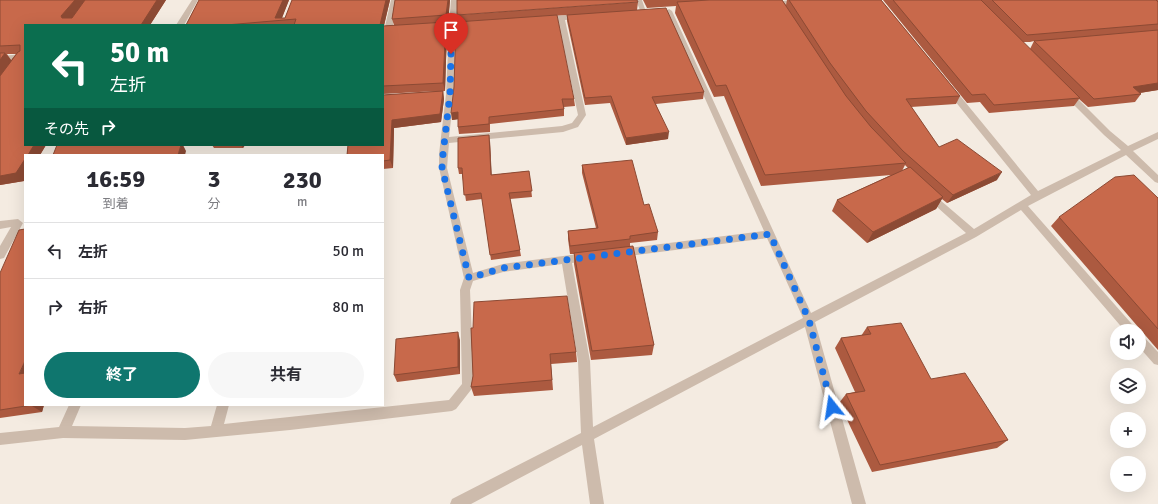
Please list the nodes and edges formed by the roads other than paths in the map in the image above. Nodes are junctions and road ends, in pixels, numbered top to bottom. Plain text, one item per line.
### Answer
1 (195, 0) edge
2 (394, 0) edge
3 (454, 0) edge
4 (639, 0) edge
5 (818, 0) edge
6 (760, 4) edge
7 (669, 11) edge
8 (642, 12) edge
9 (590, 16) edge
10 (561, 18) junction
11 (537, 20) edge
12 (181, 24) edge
13 (475, 25) edge
14 (452, 27) junction
15 (428, 28) edge
16 (396, 30) edge
17 (386, 31) edge
18 (23, 57) edge
19 (0, 58) edge
20 (12, 68) edge
21 (942, 80) edge
22 (1064, 90) edge
23 (1158, 135) edge
24 (445, 140) junction
25 (1128, 151) junction
26 (1158, 180) edge
27 (923, 189) edge
28 (1038, 196) junction
29 (1022, 205) junction
30 (0, 225) edge
31 (770, 234) junction
32 (973, 234) junction
33 (613, 254) edge
34 (0, 255) edge
35 (597, 256) edge
36 (566, 260) junction
37 (469, 278) junction
38 (809, 320) junction
39 (1126, 324) edge
40 (1146, 347) edge
41 (1158, 360) edge
42 (75, 406) edge
43 (223, 406) edge
44 (216, 431) junction
45 (63, 432) junction
46 (587, 437) junction
47 (0, 439) edge
48 (457, 504) edge
49 (597, 504) edge
50 (859, 504) edge

1 - 12 street
2 - 17 street
3 - 14 street
4 - 8 street
5 - 6 street
7 - 31 street
9 - 10 street
10 - 11 street
10 - 24 street
13 - 14 street
14 - 15 street
14 - 24 street
16 - 17 street
18 - 19 street
18 - 20 street
21 - 28 street
22 - 25 street
23 - 25 street
24 - 37 street
25 - 26 street
25 - 28 street
27 - 32 street
28 - 29 street
29 - 32 street
29 - 39 street
30 - 34 street
31 - 33 street
31 - 38 street
32 - 38 street
35 - 36 street
36 - 37 street
36 - 46 street
37 - 44 street
38 - 46 street
38 - 50 street
40 - 41 street
42 - 45 street
43 - 44 street
44 - 45 street
45 - 47 street
46 - 48 street
46 - 49 street

